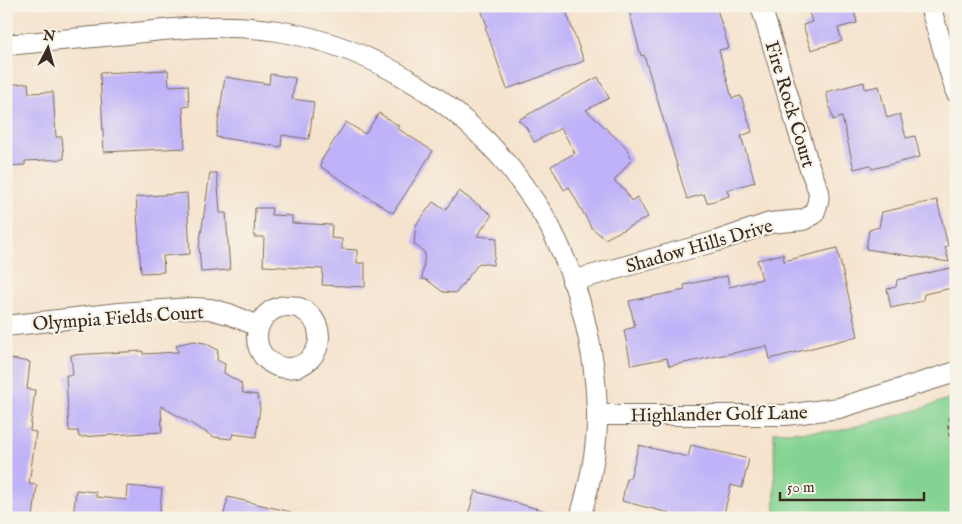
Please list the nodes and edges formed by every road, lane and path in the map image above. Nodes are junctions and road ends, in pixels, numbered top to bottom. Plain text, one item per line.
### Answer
1 (761, 6) edge
2 (930, 6) edge
3 (6, 45) edge
4 (956, 92) edge
5 (818, 202) joint
6 (572, 281) junction
7 (6, 326) edge
8 (258, 326) dead end
9 (956, 372) edge
10 (956, 402) edge
11 (597, 415) junction
12 (956, 449) edge
13 (580, 518) edge

1 - 5 street, Fire Rock Court
2 - 4 street
3 - 6 street
5 - 6 street, Shadow Hills Drive
6 - 11 street
7 - 8 street, Olympia Fields Court
9 - 11 street, Highlander Golf Lane
10 - 12 path
11 - 13 street

